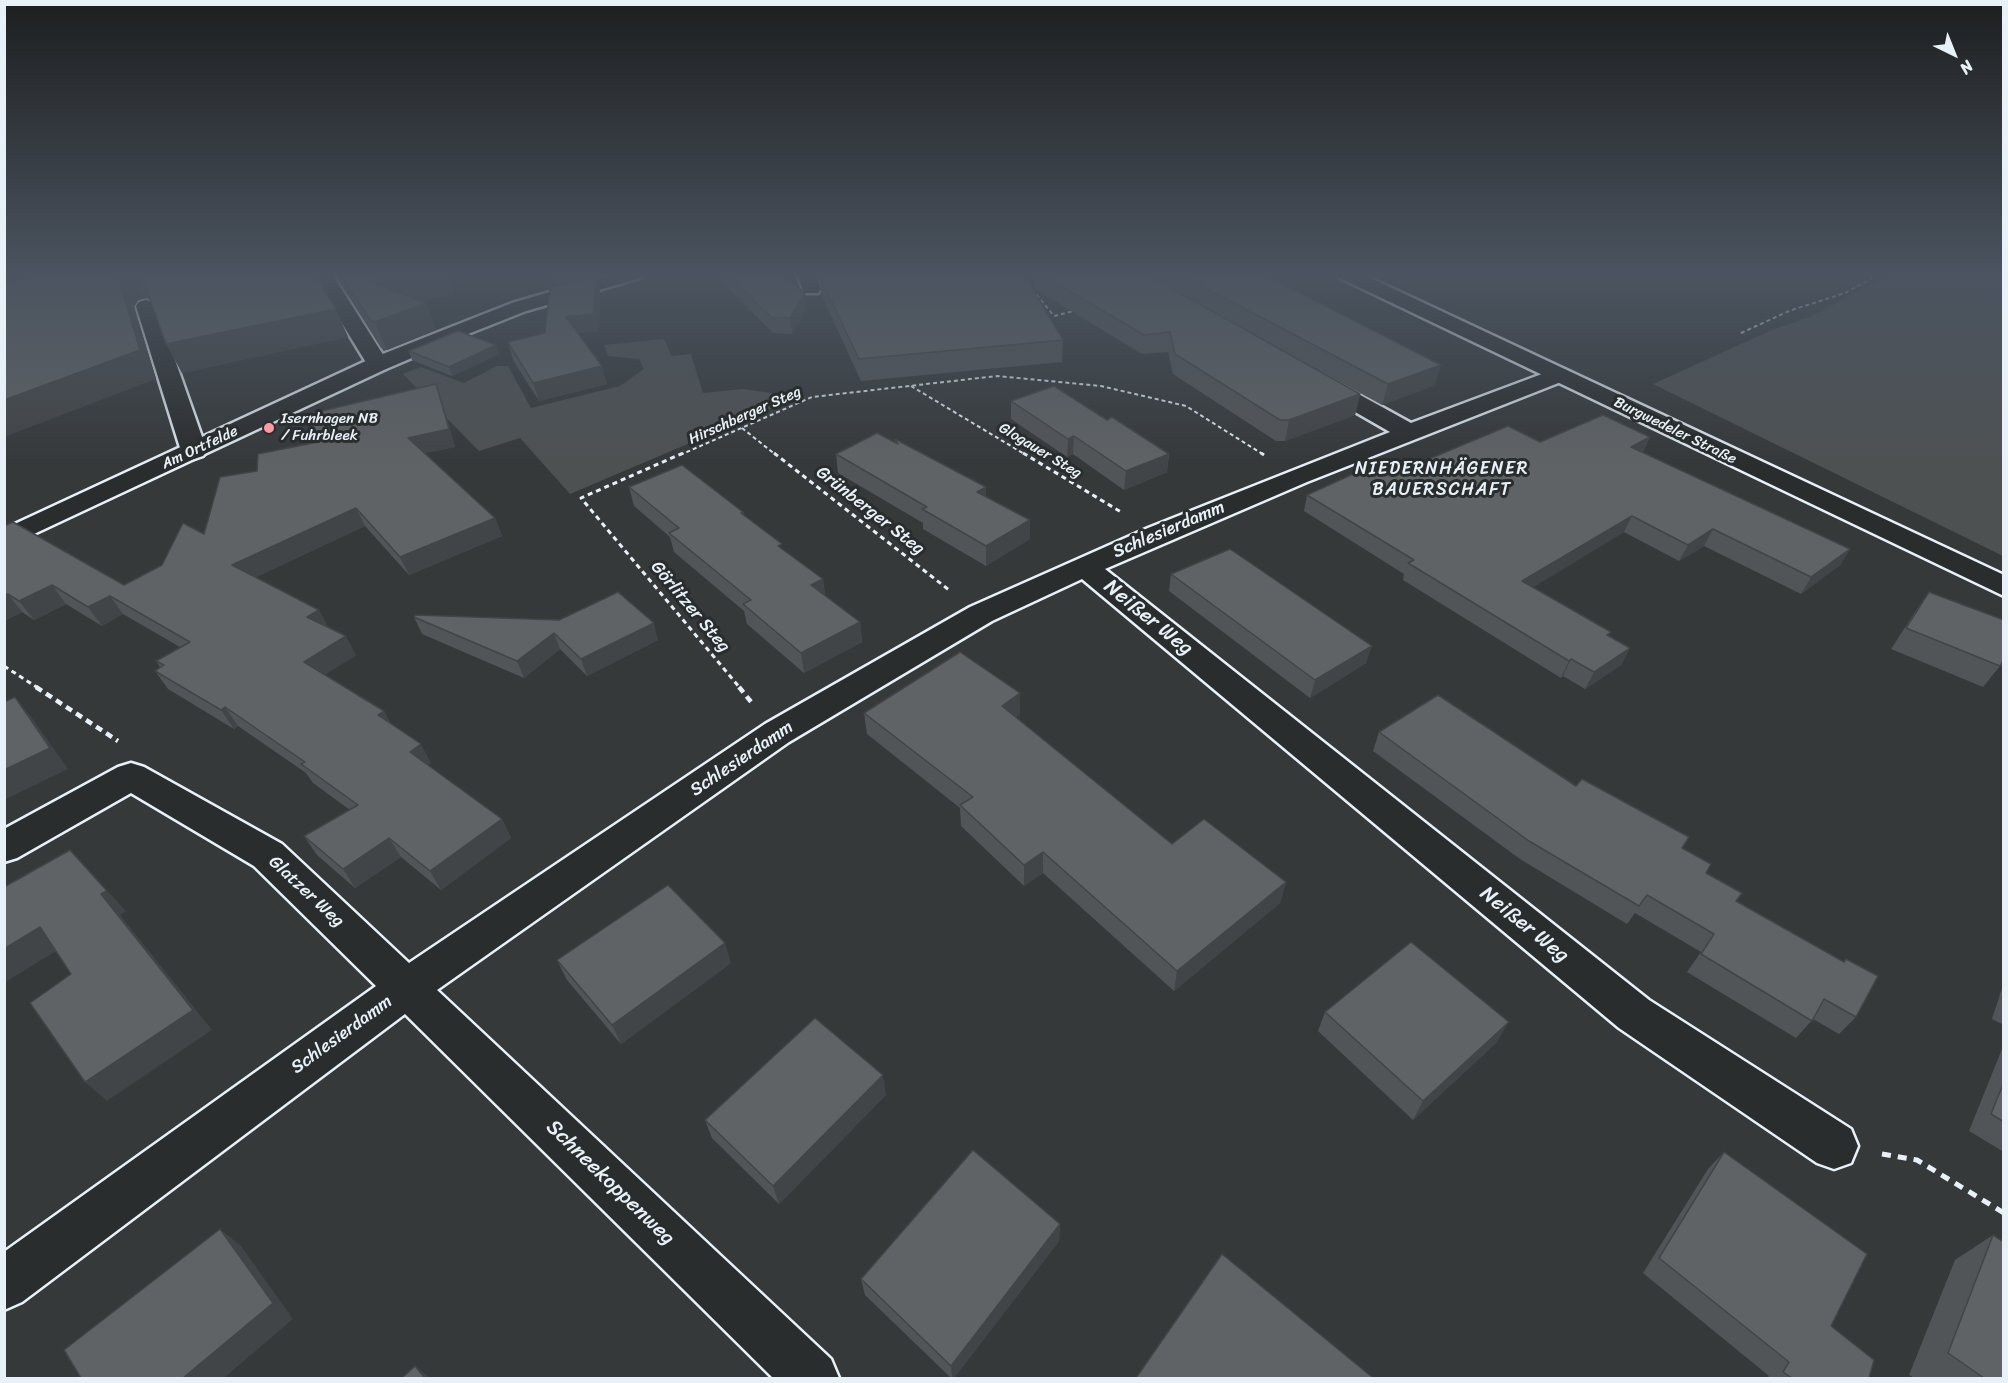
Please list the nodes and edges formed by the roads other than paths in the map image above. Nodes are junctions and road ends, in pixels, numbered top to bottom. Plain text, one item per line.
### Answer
1 (158, 339) edge
2 (362, 339) edge
3 (441, 339) edge
4 (1482, 339) edge
5 (378, 364) junction
6 (1300, 370) edge
7 (1558, 375) junction
8 (1410, 433) junction
9 (194, 451) junction
10 (4, 540) edge
11 (1085, 567) junction
12 (2004, 587) edge
13 (4, 847) edge
14 (408, 987) junction
15 (1834, 1146) road end
16 (4, 1284) edge
17 (812, 1378) edge

1 - 9 street
2 - 5 street
3 - 5 street, Am Ortfelde
4 - 7 street, Burgwedeler Straße
5 - 9 street, Am Ortfelde
6 - 8 street
7 - 8 street, Schlesierdamm
7 - 12 street, Burgwedeler Straße
8 - 11 street, Schlesierdamm
9 - 10 street, Am Ortfelde
11 - 14 street, Schlesierdamm
11 - 15 street, Neißer Weg
13 - 14 street, Glatzer Weg
14 - 16 street, Schlesierdamm
14 - 17 street, Schneekoppenweg

